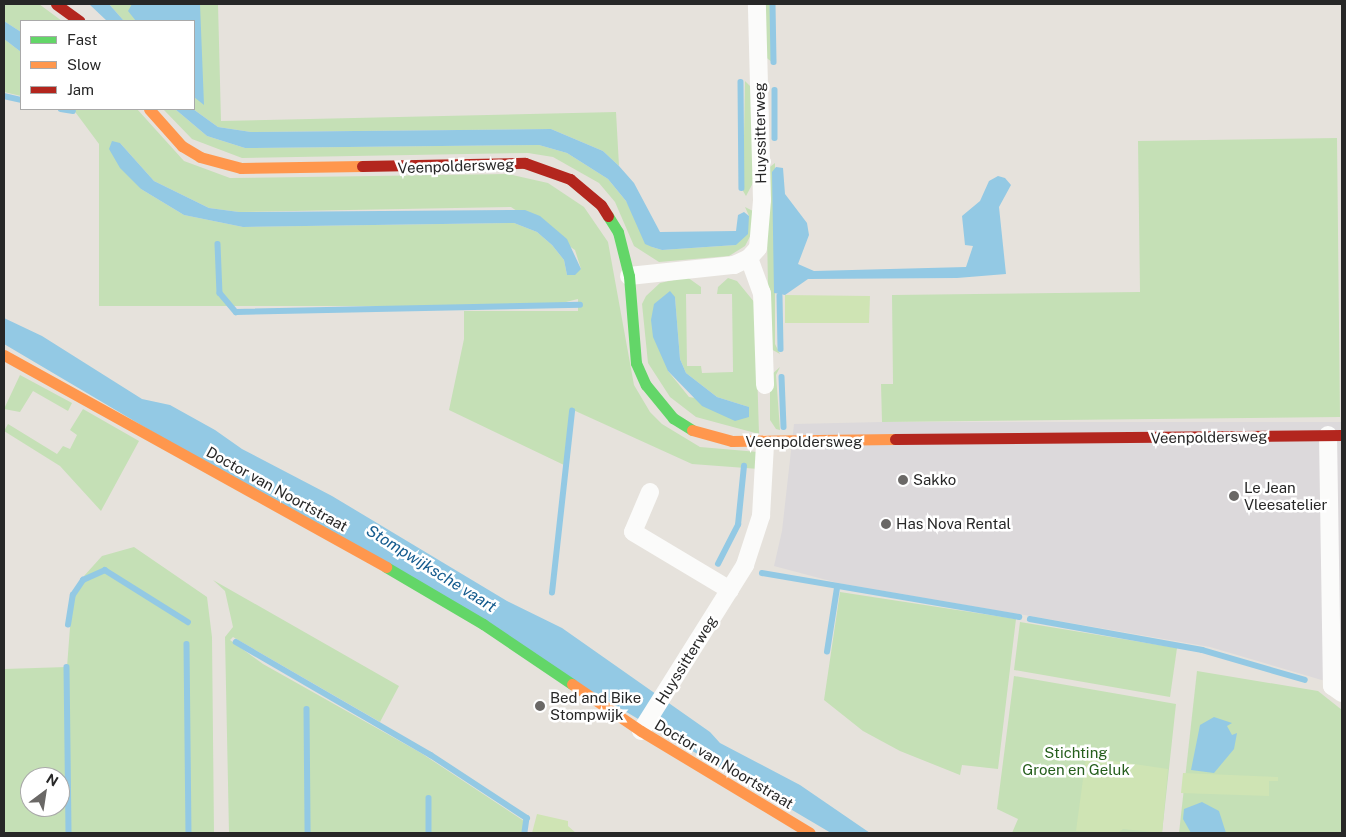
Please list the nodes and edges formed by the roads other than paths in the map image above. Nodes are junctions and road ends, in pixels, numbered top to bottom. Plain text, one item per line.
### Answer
1 (56, 4) edge
2 (757, 4) edge
3 (78, 20) edge
4 (150, 110) edge
5 (749, 258) junction
6 (629, 276) junction
7 (4, 355) edge
8 (766, 385) dead end
9 (1335, 435) edge
10 (765, 444) junction
11 (650, 492) dead end
12 (730, 590) junction
13 (1342, 693) edge
14 (644, 727) junction
15 (810, 833) edge

1 - 3 street
2 - 5 street, Huyssitterweg
4 - 6 street, Veenpoldersweg
5 - 6 street
5 - 8 street
6 - 10 street, Veenpoldersweg
7 - 14 street, Doctor van Noortstraat
9 - 10 street, Veenpoldersweg
9 - 13 street, Veenpoldersweg
10 - 12 street, Huyssitterweg
11 - 12 street
12 - 14 street, Huyssitterweg
14 - 15 street, Doctor van Noortstraat

